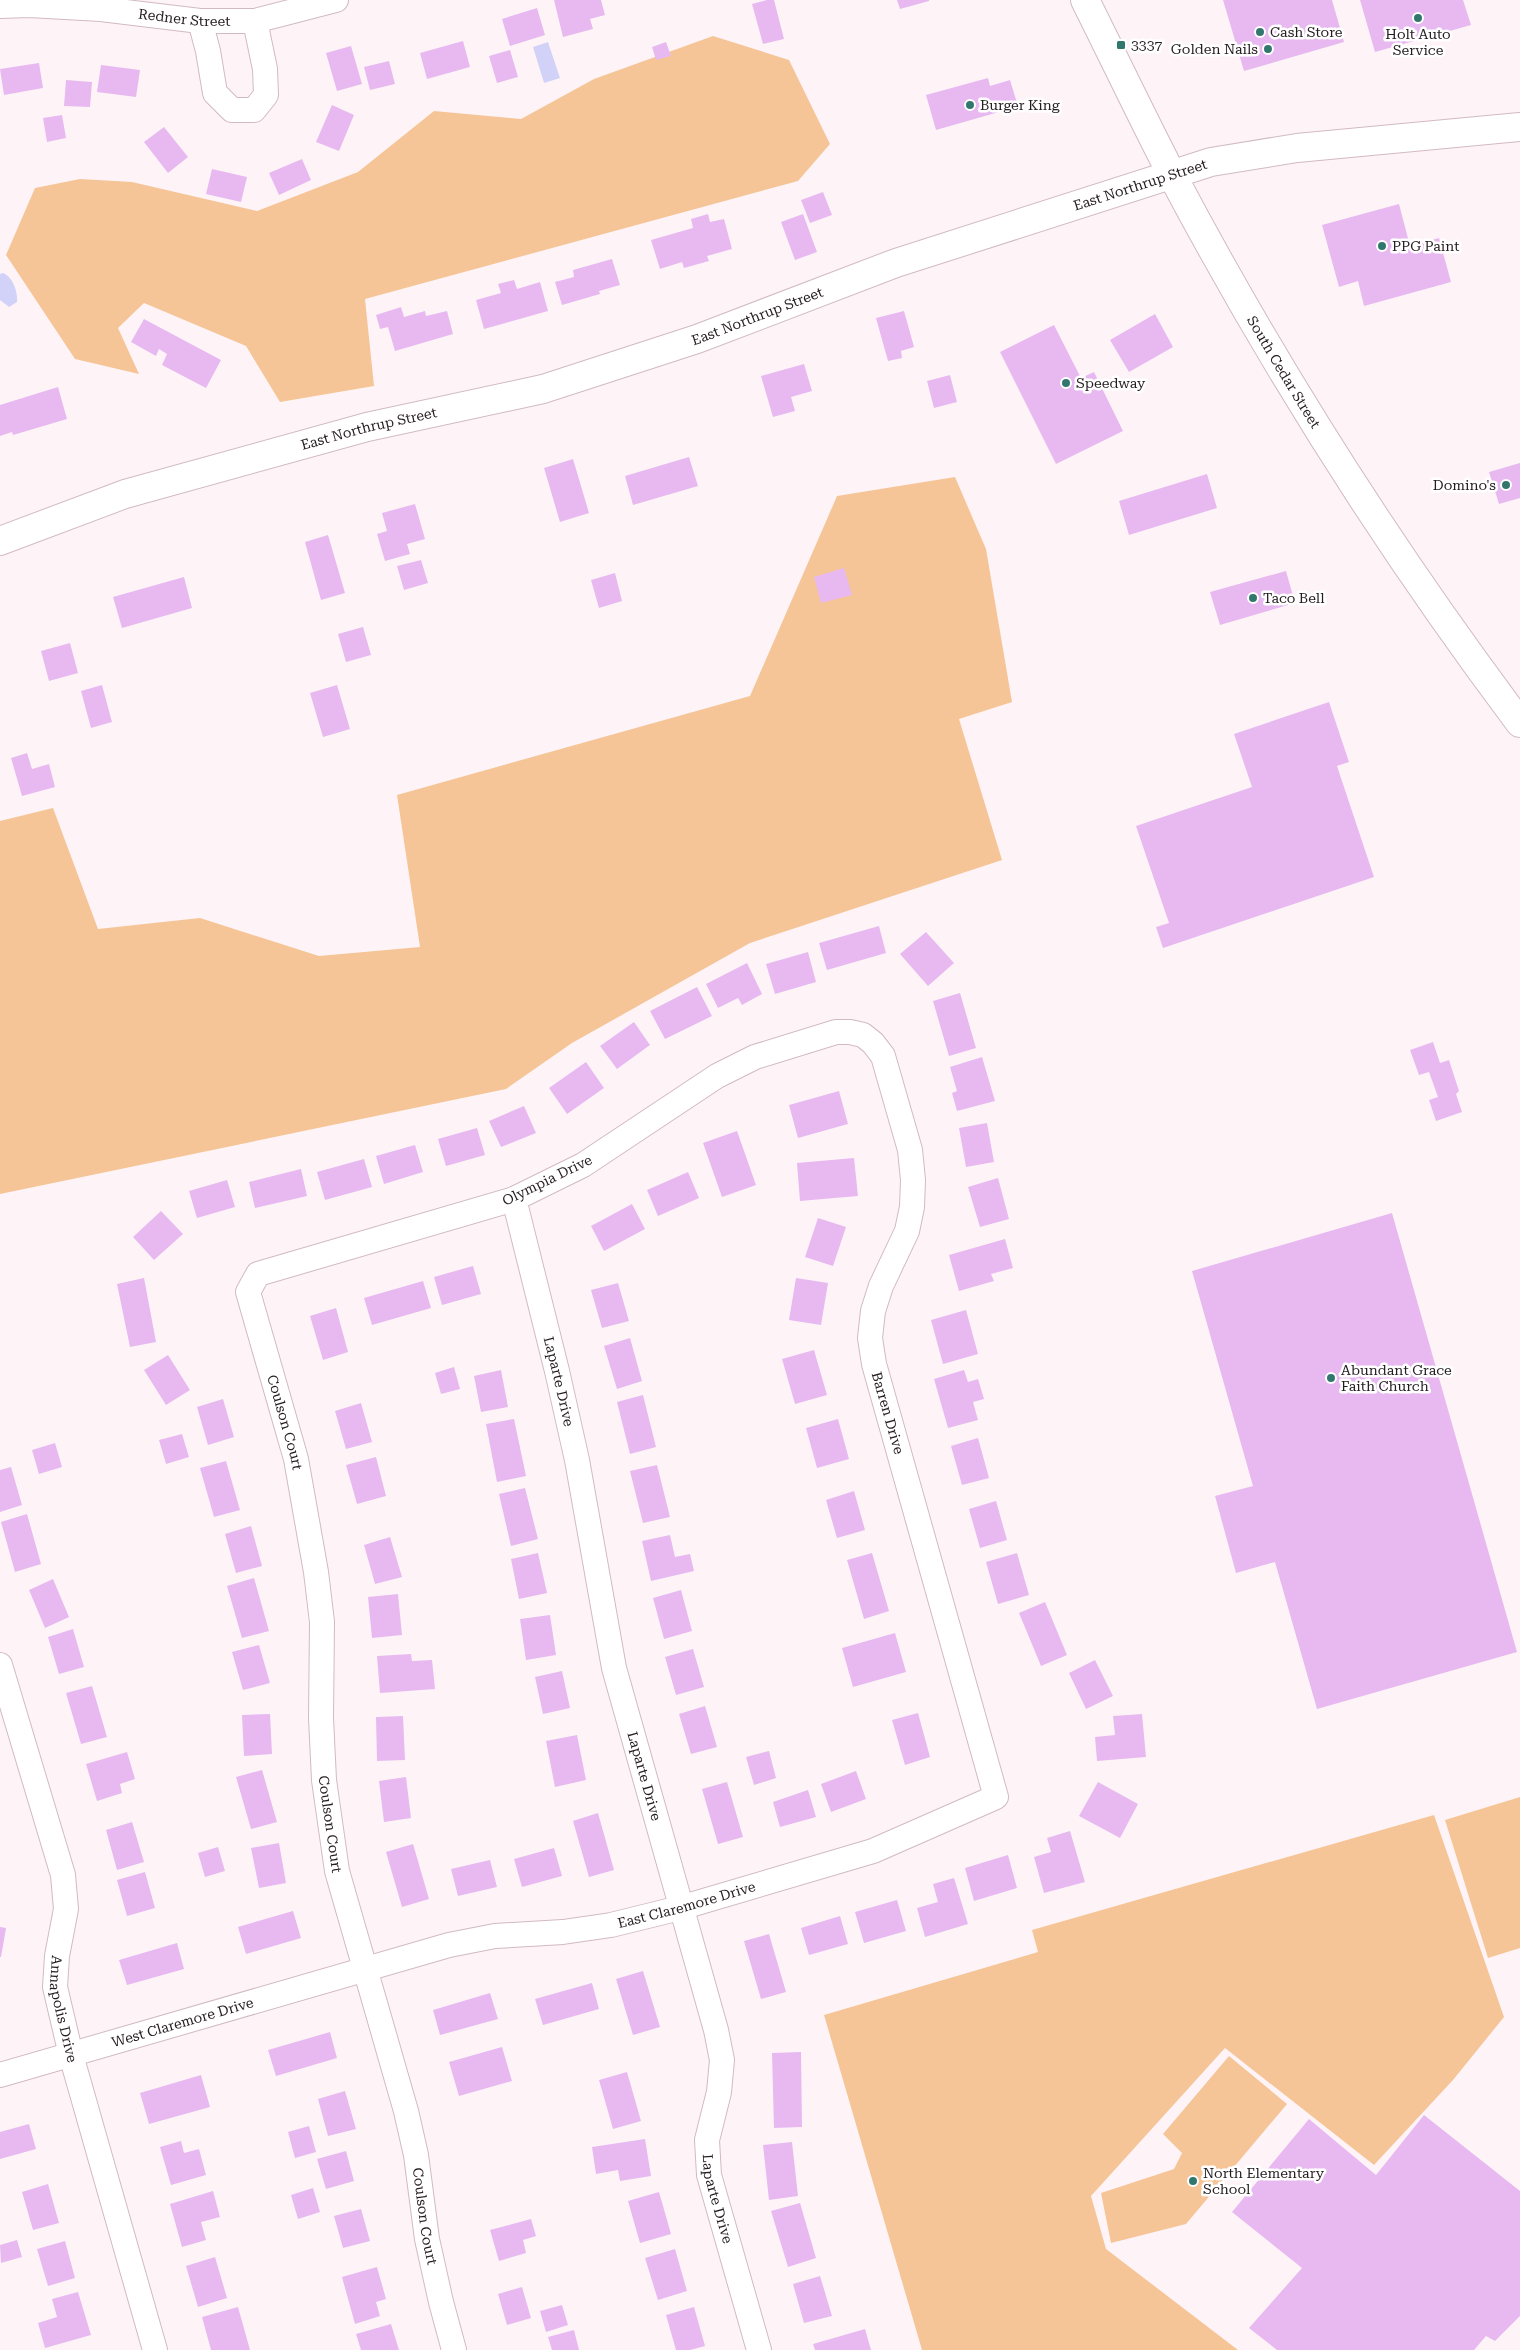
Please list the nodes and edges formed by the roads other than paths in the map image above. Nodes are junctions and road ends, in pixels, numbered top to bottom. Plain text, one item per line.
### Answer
1 (336, 0) edge
2 (1085, 0) edge
3 (0, 6) edge
4 (200, 21) junction
5 (255, 21) junction
6 (1520, 127) edge
7 (1172, 175) junction
8 (0, 541) edge
9 (1520, 723) edge
10 (863, 1035) joint
11 (514, 1199) junction
12 (248, 1292) joint
13 (0, 1665) edge
14 (996, 1797) joint
15 (680, 1908) junction
16 (365, 1971) junction
17 (71, 2055) junction
18 (0, 2075) edge
19 (155, 2350) edge
20 (454, 2350) edge
21 (759, 2350) edge

1 - 5 street, Redner Street
2 - 7 street, South Cedar Street
3 - 4 street, Redner Street
4 - 5 street, Redner Street
4 - 5 street
6 - 7 street, East Northrup Street
7 - 8 street, East Northrup Street
7 - 9 street, South Cedar Street
10 - 11 street, Olympia Drive
10 - 14 street, Barren Drive
11 - 12 street, Olympia Drive
11 - 15 street, Laparte Drive
12 - 16 street, Coulson Court
13 - 17 street, Annapolis Drive
14 - 15 street, East Claremore Drive
15 - 16 street, East Claremore Drive
15 - 21 street, Laparte Drive
16 - 17 street, West Claremore Drive
16 - 20 street, Coulson Court
17 - 18 street, West Claremore Drive
17 - 19 street, Annapolis Drive

